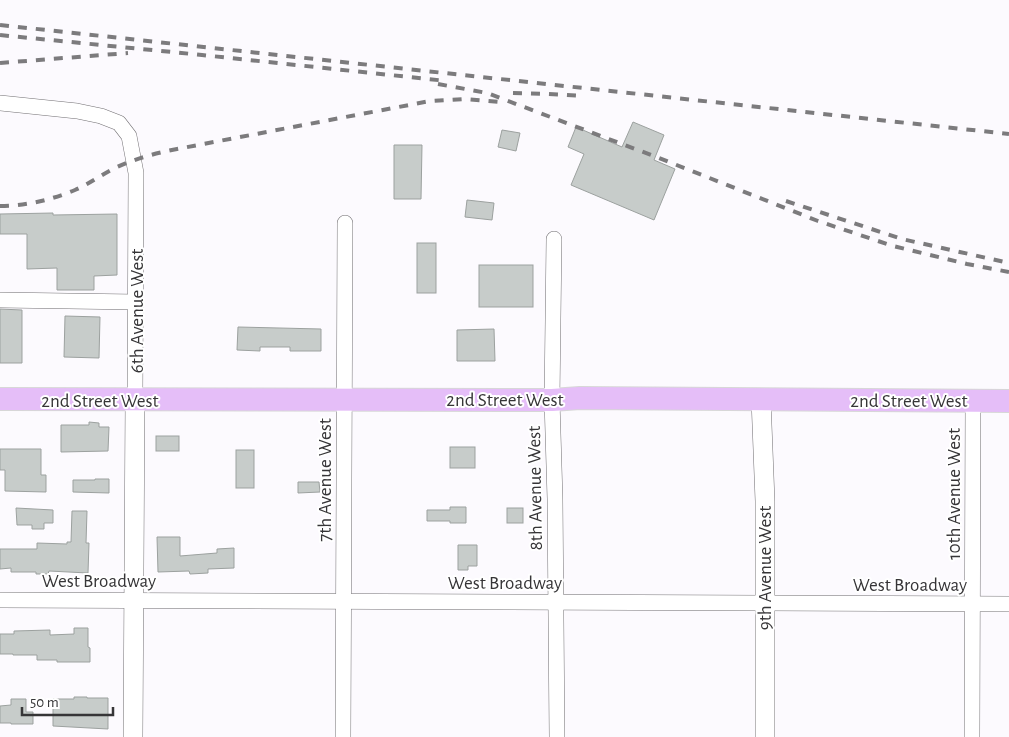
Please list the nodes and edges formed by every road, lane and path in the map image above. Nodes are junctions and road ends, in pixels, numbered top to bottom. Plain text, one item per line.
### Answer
1 (3, 103) edge
2 (345, 223) dead end
3 (554, 239) dead end
4 (0, 300) edge
5 (136, 302) junction
6 (761, 399) junction
7 (0, 400) edge
8 (135, 400) junction
9 (344, 400) junction
10 (552, 400) junction
11 (973, 401) junction
12 (1009, 401) edge
13 (0, 600) edge
14 (134, 600) junction
15 (343, 601) junction
16 (556, 602) junction
17 (765, 604) junction
18 (972, 604) junction
19 (1009, 604) edge
20 (133, 737) edge
21 (343, 737) edge
22 (557, 737) edge
23 (765, 737) edge
24 (972, 737) edge

1 - 5 street, 6th Avenue West
2 - 9 street, 7th Avenue West
3 - 10 street, 8th Avenue West
4 - 5 street
5 - 8 street, 6th Avenue West
6 - 10 main road, 2nd Street West
6 - 11 main road, 2nd Street West
6 - 17 street, 9th Avenue West
7 - 8 main road, 2nd Street West
8 - 9 main road, 2nd Street West
8 - 14 street, 6th Avenue West
9 - 10 main road, 2nd Street West
9 - 15 street, 7th Avenue West
10 - 16 street, 8th Avenue West
11 - 12 main road, 2nd Street West
11 - 18 street, 10th Avenue West
13 - 14 street, West Broadway
14 - 15 street, West Broadway
14 - 20 street, 6th Avenue West
15 - 16 street, West Broadway
15 - 21 street, 7th Avenue West
16 - 17 street, West Broadway
16 - 22 street, 8th Avenue West
17 - 18 street, West Broadway
17 - 23 street, 9th Avenue West
18 - 19 street, West Broadway
18 - 24 street, 10th Avenue West

